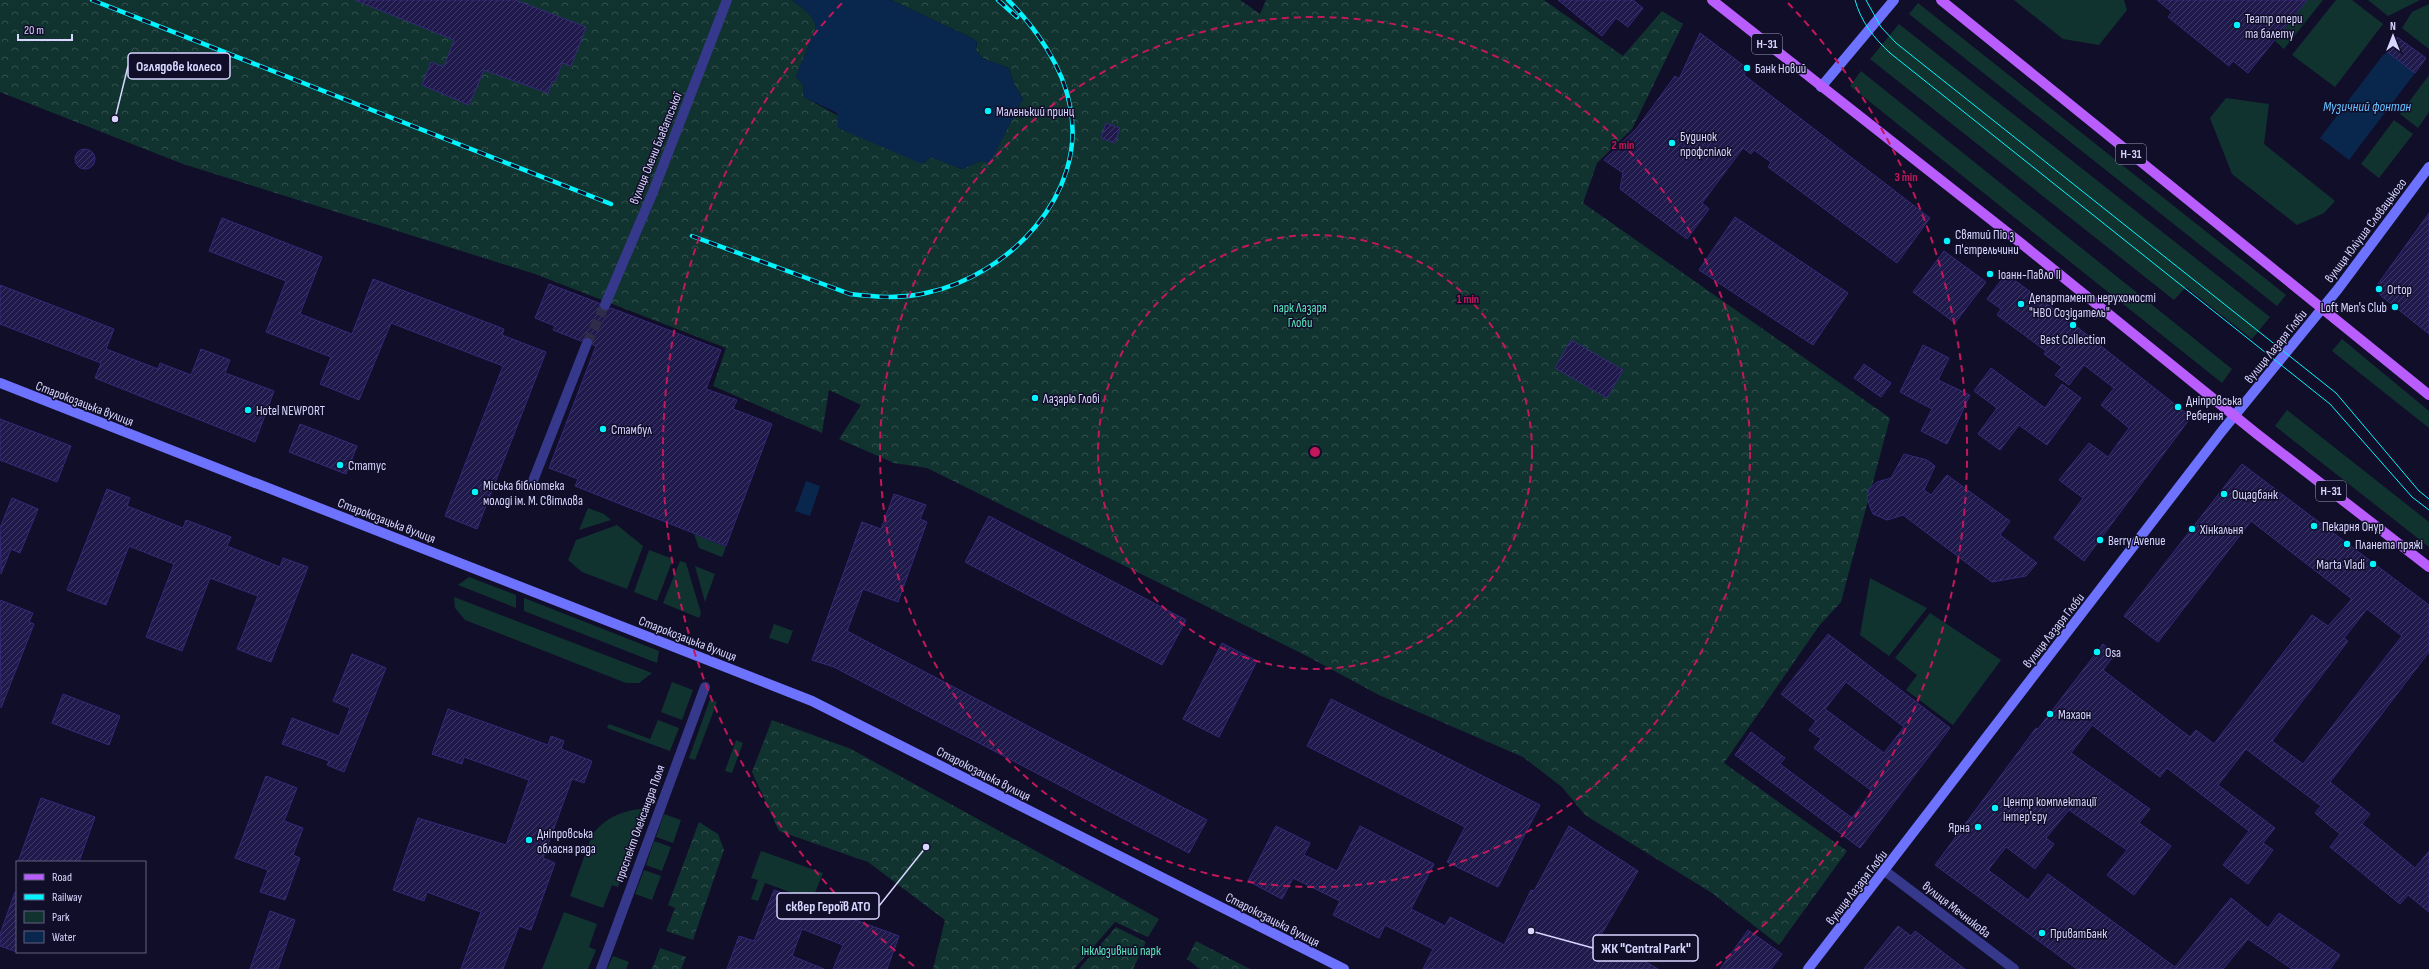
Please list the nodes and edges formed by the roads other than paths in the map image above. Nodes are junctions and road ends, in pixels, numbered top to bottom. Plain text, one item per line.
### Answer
1 (1712, 0) edge
2 (1894, 0) edge
3 (1941, 0) edge
4 (726, 3) edge
5 (1821, 87) junction
6 (2429, 167) edge
7 (605, 305) tunnel mouth
8 (2322, 309) junction
9 (587, 343) tunnel mouth
10 (0, 383) edge
11 (2429, 395) edge
12 (2234, 416) junction
13 (530, 486) dead end
14 (2429, 566) edge
15 (705, 687) dead end
16 (1885, 871) junction
17 (600, 969) edge
18 (1344, 969) edge
19 (1808, 969) edge
20 (2014, 969) edge

1 - 5 main road, Н-31
2 - 5 street
3 - 8 main road, Н-31
4 - 7 street, вулиця Олени Блаватської
5 - 12 main road, Н-31
6 - 8 street, вулиця Юліуша Словацького
8 - 11 main road, Н-31
8 - 12 street, вулиця Лазаря Глоби
9 - 13 street
10 - 18 street, Старокозацька вулиця
12 - 14 main road, Н-31
12 - 16 street, вулиця Лазаря Глоби
15 - 17 street, проспект Олександра Поля
16 - 19 street, вулиця Лазаря Глоби
16 - 20 street, вулиця Мечникова

